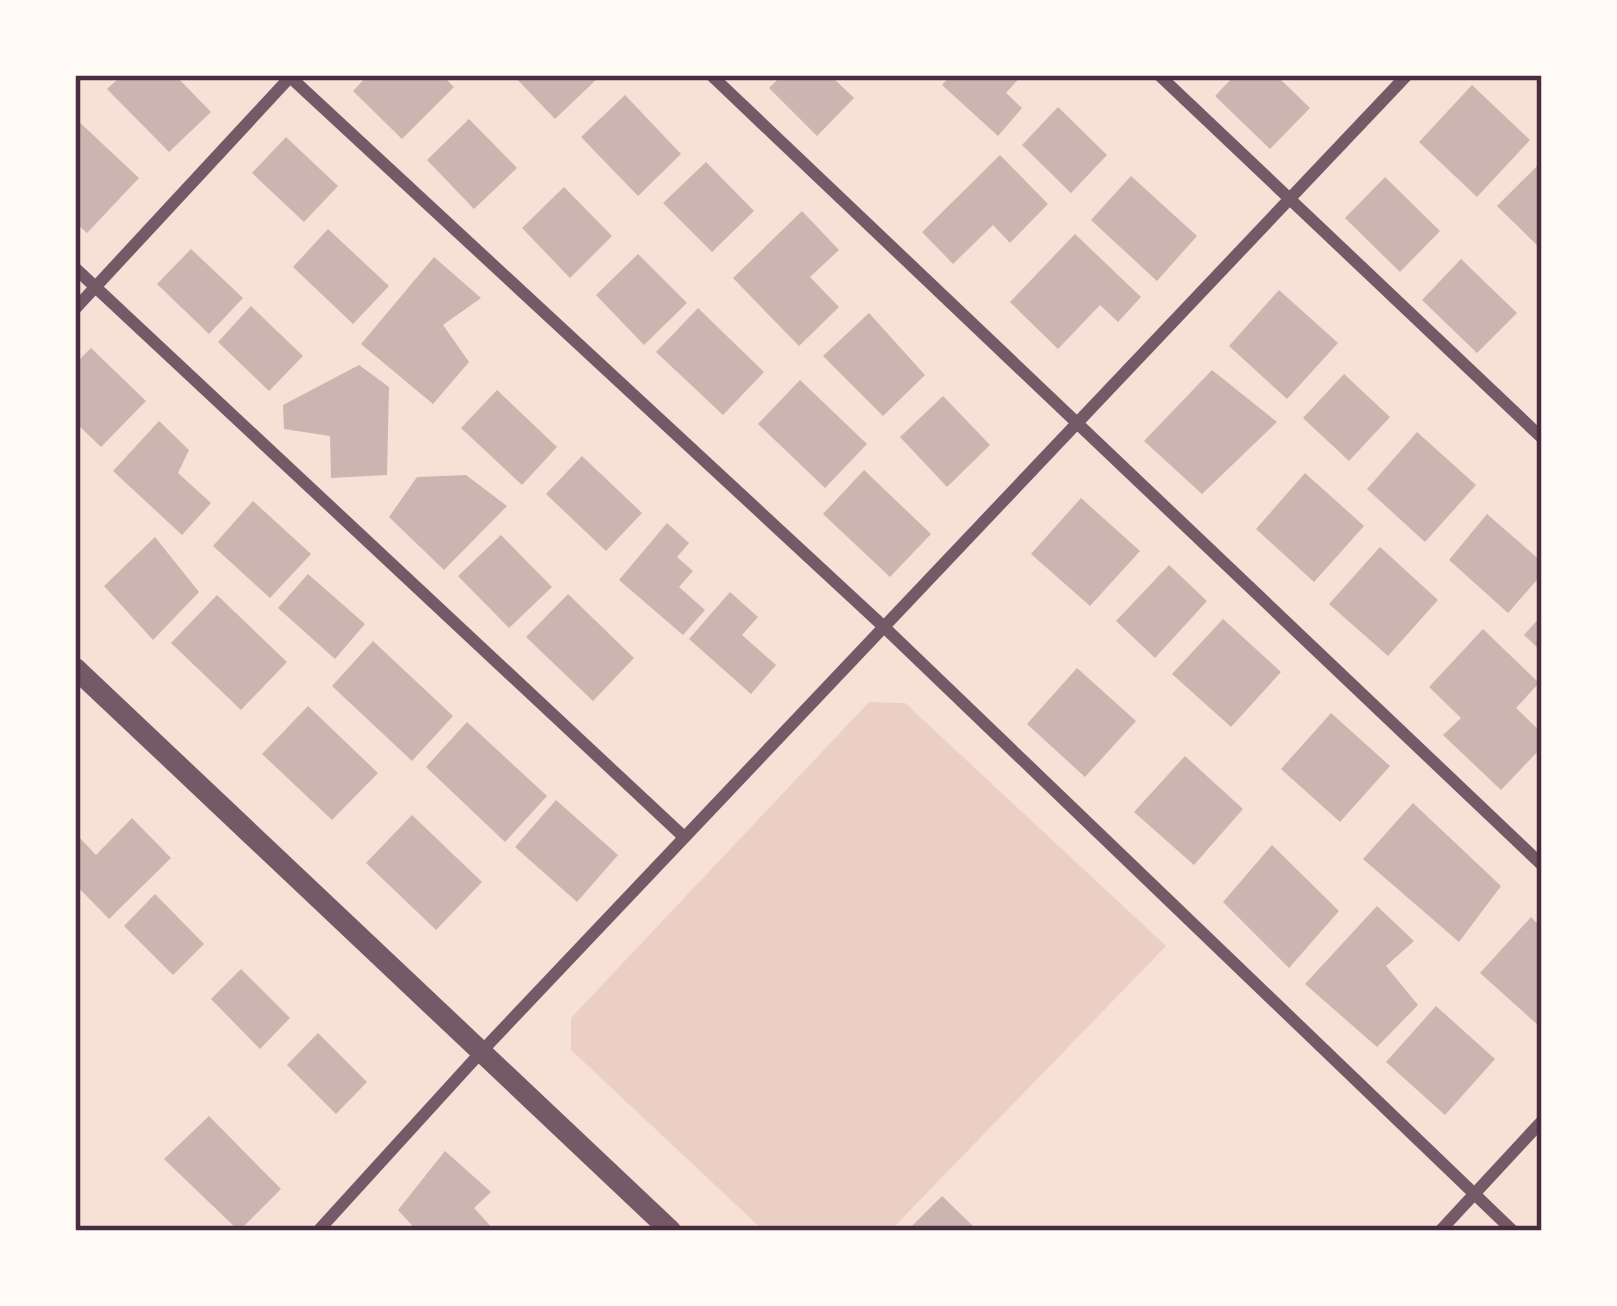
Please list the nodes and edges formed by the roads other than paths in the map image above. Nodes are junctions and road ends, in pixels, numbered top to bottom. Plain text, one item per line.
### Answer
1 (711, 75) edge
2 (1159, 75) edge
3 (1407, 75) edge
4 (290, 76) edge
5 (1288, 198) junction
6 (75, 268) edge
7 (95, 287) junction
8 (75, 309) edge
9 (1077, 421) junction
10 (1542, 438) edge
11 (883, 626) junction
12 (75, 668) edge
13 (684, 837) junction
14 (1542, 865) edge
15 (482, 1052) junction
16 (1542, 1121) edge
17 (1475, 1195) junction
18 (319, 1231) edge
19 (671, 1231) edge
20 (1440, 1231) edge
21 (1513, 1231) edge

1 - 9 street
2 - 5 street
3 - 5 street
4 - 7 street
4 - 11 street
5 - 9 street
5 - 10 street
6 - 7 street
7 - 8 street
7 - 13 street
9 - 11 street
9 - 14 street
11 - 13 street
11 - 17 street
12 - 15 street
13 - 15 street
15 - 18 street
15 - 19 street
16 - 17 street
17 - 20 street
17 - 21 street

